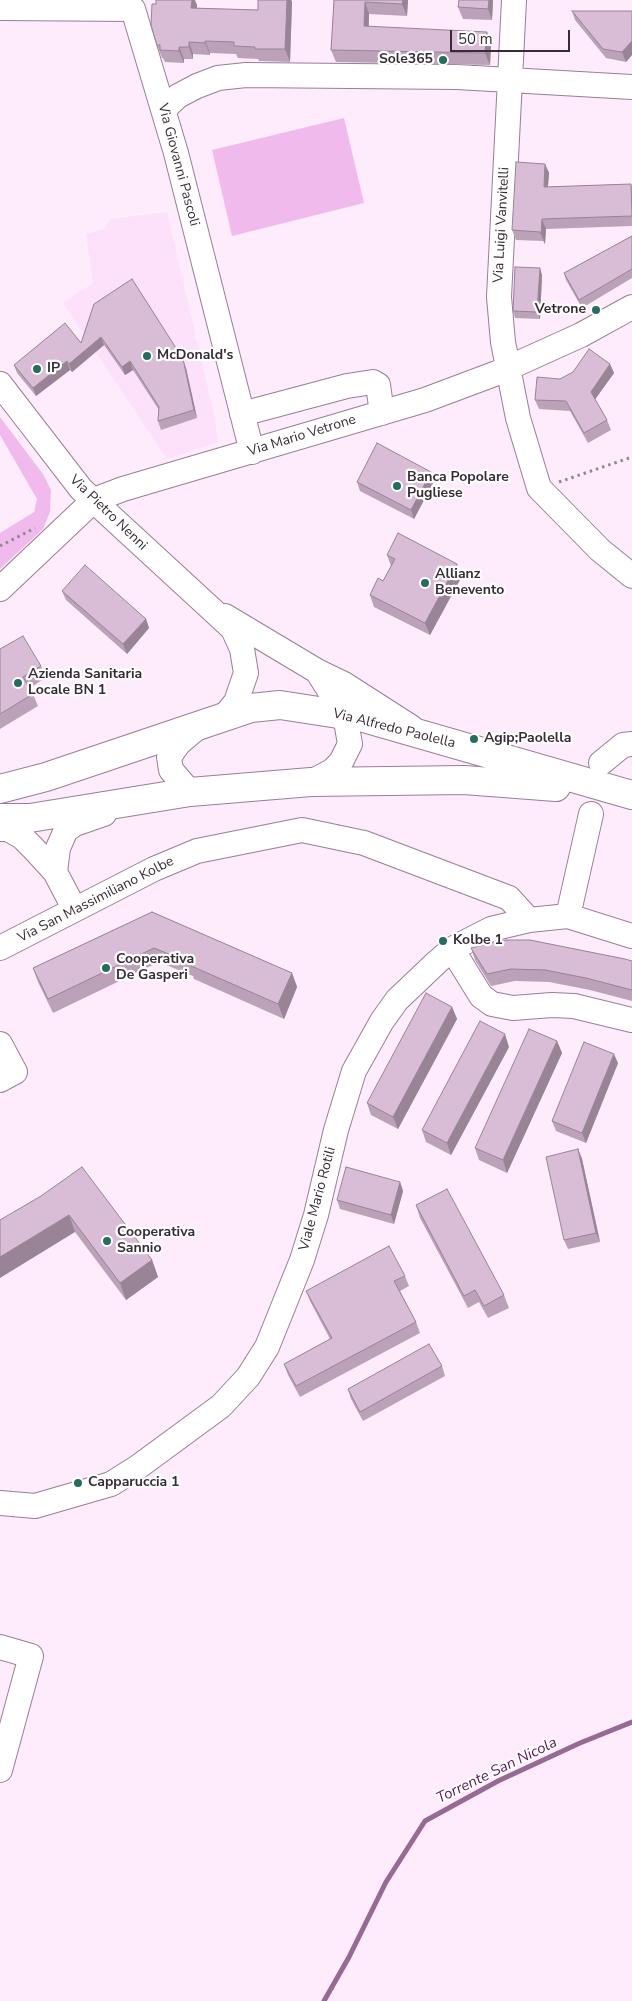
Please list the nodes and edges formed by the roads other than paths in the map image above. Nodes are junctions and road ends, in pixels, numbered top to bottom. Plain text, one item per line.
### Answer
1 (514, 0) edge
2 (4, 6) edge
3 (510, 82) junction
4 (632, 87) edge
5 (164, 109) junction
6 (632, 307) edge
7 (509, 367) junction
8 (0, 384) edge
9 (382, 413) junction
10 (242, 414) junction
11 (252, 452) junction
12 (94, 500) junction
13 (632, 576) edge
14 (0, 589) edge
15 (210, 607) junction
16 (317, 671) junction
17 (345, 715) junction
18 (211, 722) junction
19 (428, 737) junction
20 (632, 744) edge
21 (601, 763) dead end
22 (311, 782) junction
23 (0, 788) edge
24 (190, 792) junction
25 (623, 793) edge
26 (144, 798) junction
27 (592, 814) dead end
28 (0, 818) edge
29 (0, 830) edge
30 (55, 872) junction
31 (74, 908) junction
32 (568, 916) junction
33 (529, 920) junction
34 (632, 936) edge
35 (0, 948) edge
36 (452, 949) junction
37 (632, 1020) edge
38 (0, 1044) edge
39 (0, 1080) edge
40 (0, 1498) edge
41 (0, 1503) edge
42 (0, 1648) edge
43 (0, 1770) edge

1 - 3 street, Via Luigi Vanvitelli
2 - 5 street, Via Giovanni Pascoli
3 - 4 street
3 - 5 street
3 - 7 street, Via Luigi Vanvitelli
5 - 10 street, Via Giovanni Pascoli
6 - 7 street, Via Mario Vetrone
7 - 9 street, Via Mario Vetrone
7 - 13 street, Via Luigi Vanvitelli
8 - 12 street, Via Pietro Nenni
9 - 10 street
9 - 11 street, Via Mario Vetrone
10 - 11 street, Via Giovanni Pascoli
11 - 12 street, Via Mario Vetrone
12 - 14 street
12 - 15 street, Via Pietro Nenni
15 - 16 street, Via Pietro Nenni
15 - 18 street, Via Pietro Nenni
16 - 17 street, Via Pietro Nenni
16 - 19 street
17 - 18 main road, Via Alfredo Paolella
17 - 19 main road, Via Alfredo Paolella
17 - 22 street
18 - 23 main road, Via Alfredo Paolella
18 - 24 street, Via Pietro Nenni
19 - 25 main road, Via Alfredo Paolella
20 - 21 street
22 - 24 main road, Via Alfredo Paolella
22 - 25 main road, Via Alfredo Paolella
24 - 26 main road, Via Alfredo Paolella
26 - 28 main road, Via Alfredo Paolella
26 - 30 street
27 - 32 street
29 - 30 street
30 - 31 street
31 - 33 street, Via San Massimiliano Kolbe
31 - 35 street, Via San Massimiliano Kolbe
32 - 33 street, Viale Mario Rotili
32 - 34 street, Viale Mario Rotili
33 - 36 street, Viale Mario Rotili
36 - 37 street
36 - 41 street, Viale Mario Rotili
38 - 39 street
40 - 41 street
42 - 43 street

